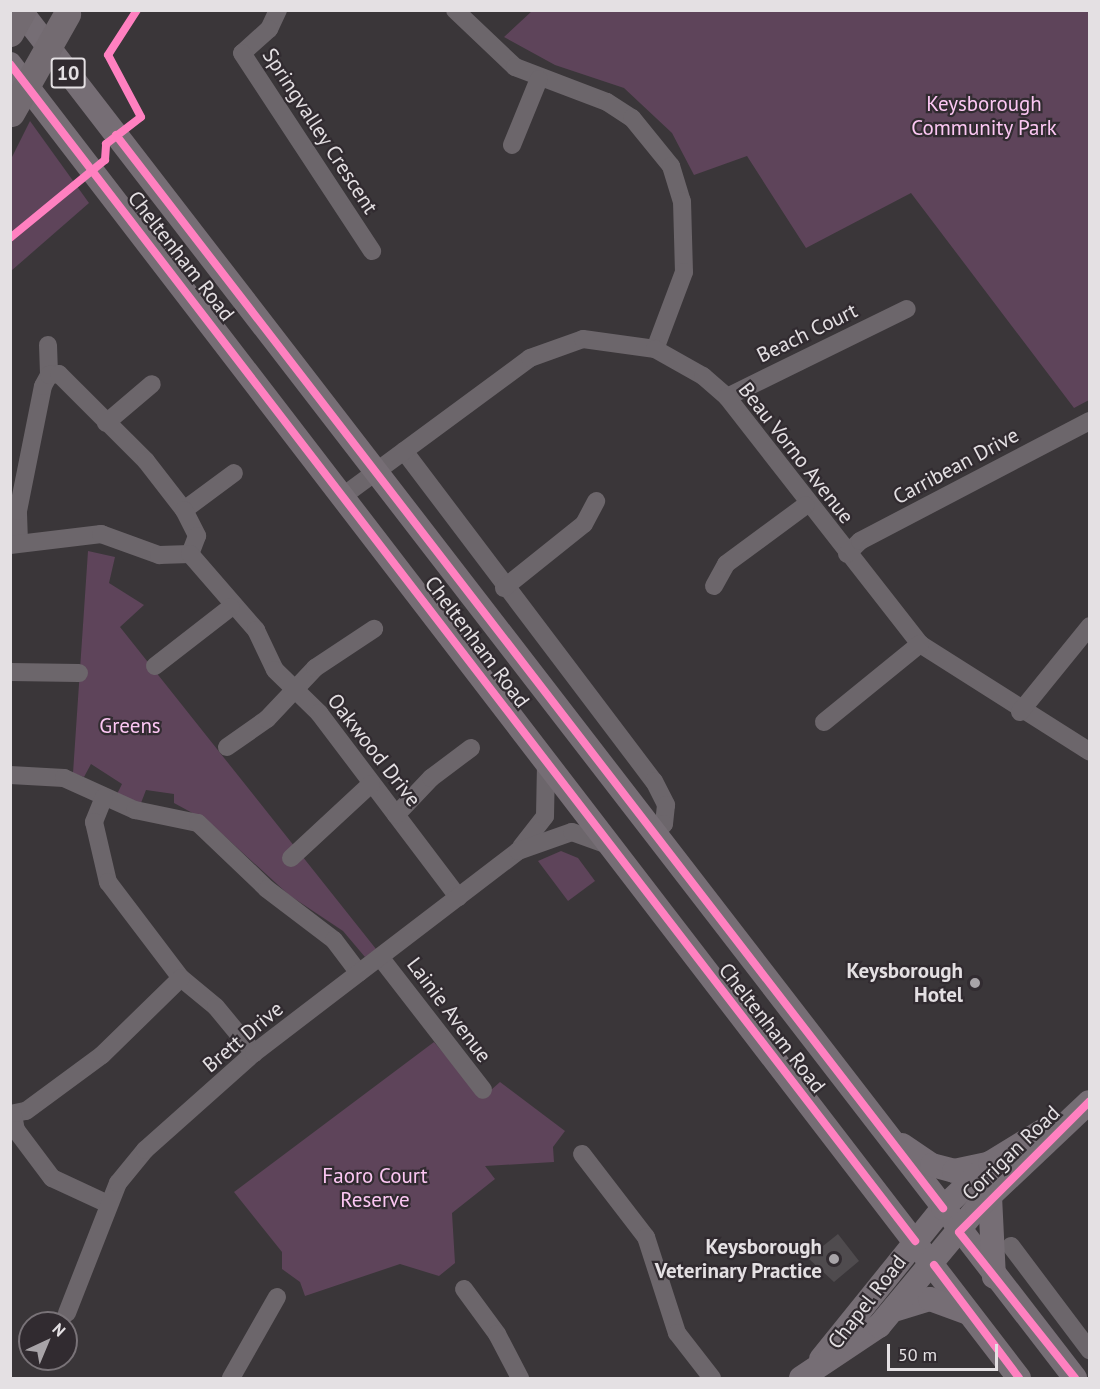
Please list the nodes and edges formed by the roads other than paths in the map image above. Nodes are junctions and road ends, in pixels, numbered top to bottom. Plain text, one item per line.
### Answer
1 (22, 10) edge
2 (278, 10) edge
3 (455, 10) edge
4 (67, 14) dead end
5 (10, 33) edge
6 (10, 64) edge
7 (538, 79) junction
8 (11, 113) edge
9 (512, 145) dead end
10 (372, 251) dead end
11 (908, 309) dead end
12 (48, 345) dead end
13 (655, 349) junction
14 (48, 375) junction
15 (152, 384) dead end
16 (727, 397) junction
17 (1089, 421) edge
18 (106, 423) junction
19 (404, 452) junction
20 (377, 471) junction
21 (234, 473) dead end
22 (343, 496) junction
23 (596, 501) dead end
24 (806, 505) junction
25 (184, 510) junction
26 (15, 543) edge
27 (190, 554) junction
28 (846, 554) junction
29 (714, 586) dead end
30 (504, 588) junction
31 (231, 607) junction
32 (1089, 626) edge
33 (374, 629) dead end
34 (920, 644) junction
35 (155, 666) dead end
36 (10, 672) edge
37 (79, 673) dead end
38 (296, 691) junction
39 (1020, 712) junction
40 (824, 722) dead end
41 (227, 747) dead end
42 (471, 748) dead end
43 (1089, 752) edge
44 (546, 764) junction
45 (10, 775) edge
46 (371, 784) junction
47 (104, 797) junction
48 (396, 815) junction
49 (653, 834) junction
50 (608, 845) junction
51 (518, 851) junction
52 (291, 858) dead end
53 (458, 897) junction
54 (380, 957) junction
55 (359, 973) junction
56 (180, 978) junction
57 (254, 1053) junction
58 (483, 1090) dead end
59 (1089, 1101) edge
60 (12, 1114) edge
61 (886, 1135) junction
62 (582, 1154) dead end
63 (990, 1163) junction
64 (990, 1196) junction
65 (108, 1204) junction
66 (943, 1209) junction
67 (959, 1232) junction
68 (915, 1241) junction
69 (1011, 1246) dead end
70 (934, 1265) junction
71 (994, 1279) junction
72 (464, 1289) dead end
73 (277, 1297) dead end
74 (894, 1310) junction
75 (68, 1311) edge
76 (970, 1313) junction
77 (1089, 1351) edge
78 (808, 1373) edge
79 (516, 1377) edge
80 (231, 1378) edge
81 (712, 1378) edge
82 (1019, 1378) edge
83 (1075, 1378) edge

1 - 5 highway, bridge
1 - 20 main road, Cheltenham Road / 10
2 - 10 street, Springvalley Crescent
3 - 7 street
4 - 8 highway, bridge
6 - 22 main road, Cheltenham Road / 10
7 - 9 street
7 - 13 street
11 - 16 street, Beach Court
12 - 14 street
13 - 16 street, Beau Vorno Avenue
13 - 19 street, Beau Vorno Avenue
14 - 18 street
14 - 26 street
15 - 18 street
16 - 24 street, Beau Vorno Avenue
17 - 28 street, Carribean Drive
18 - 25 street
19 - 20 street, Beau Vorno Avenue
19 - 30 street
20 - 22 street, Beau Vorno Avenue
20 - 49 main road, Cheltenham Road / 10
21 - 25 street
22 - 44 main road, Cheltenham Road / 10
23 - 30 street
24 - 28 street, Beau Vorno Avenue
24 - 29 street
25 - 27 street
26 - 27 street
27 - 31 street, Oakwood Drive
28 - 34 street, Beau Vorno Avenue
30 - 49 street
31 - 35 street
31 - 38 street, Oakwood Drive
32 - 39 street
33 - 38 street
34 - 39 street, Beau Vorno Avenue
34 - 40 street
36 - 37 street
38 - 41 street
38 - 46 street, Oakwood Drive
39 - 43 street, Beau Vorno Avenue
42 - 48 street
44 - 50 main road, Cheltenham Road / 10
44 - 51 street, Brett Drive
45 - 47 street
46 - 48 street, Oakwood Drive
46 - 52 street
47 - 55 street
47 - 56 street
48 - 53 street, Oakwood Drive
49 - 61 main road, Cheltenham Road / 10
50 - 51 street, Brett Drive
50 - 68 main road, Cheltenham Road / 10
51 - 53 street, Brett Drive
53 - 54 street, Brett Drive
54 - 55 street, Brett Drive
54 - 58 street, Lainie Avenue
55 - 57 street, Brett Drive
56 - 57 street
56 - 60 street
57 - 65 street, Brett Drive
59 - 63 main road, Corrigan Road
59 - 64 main road, Corrigan Road
60 - 65 street
61 - 63 main road
61 - 66 main road, Cheltenham Road / 10
62 - 81 street
63 - 66 main road, Corrigan Road
64 - 67 main road, Corrigan Road
64 - 71 main road
65 - 75 street, Brett Drive
66 - 67 main road, Cheltenham Road / 10
66 - 68 main road, Chapel Road
67 - 70 main road, Corrigan Road
67 - 71 main road, Cheltenham Road / 10
68 - 70 main road, Cheltenham Road / 10
68 - 78 main road, Chapel Road
69 - 77 street
70 - 74 main road, Chapel Road
70 - 76 main road, Cheltenham Road / 10
71 - 83 main road, Cheltenham Road / 10
72 - 79 street
73 - 80 street
74 - 76 main road
74 - 78 main road, Chapel Road
76 - 82 main road, Cheltenham Road / 10

